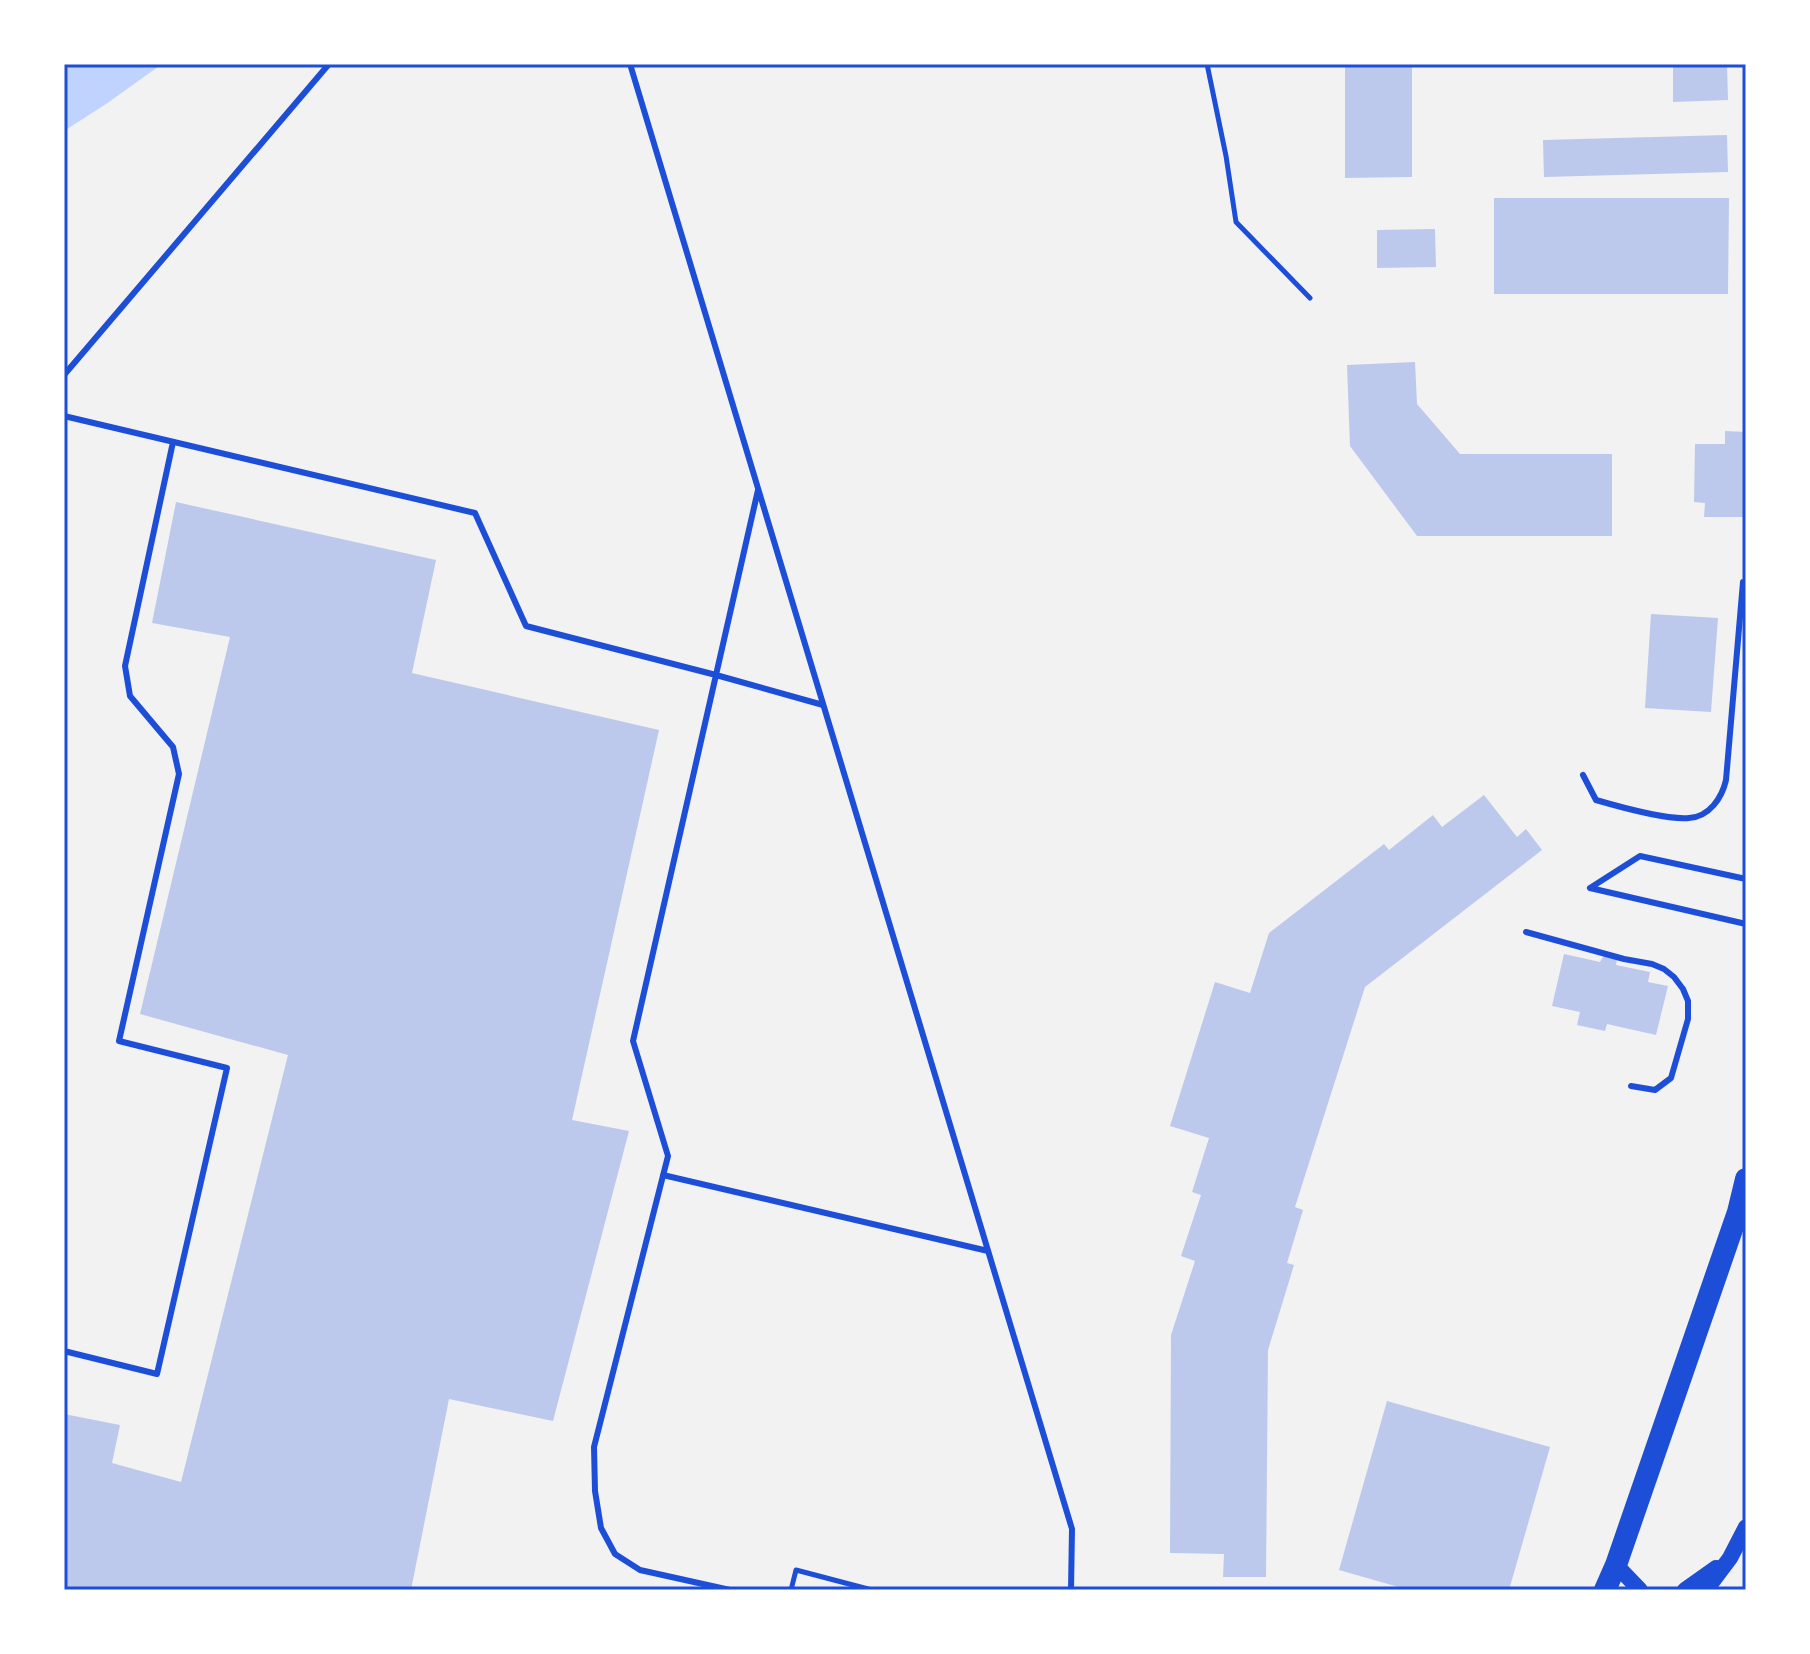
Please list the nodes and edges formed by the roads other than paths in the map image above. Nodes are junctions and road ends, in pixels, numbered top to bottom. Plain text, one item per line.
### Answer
1 (329, 64) edge
2 (630, 64) edge
3 (64, 375) edge
4 (64, 416) edge
5 (173, 442) junction
6 (758, 488) junction
7 (1743, 582) dead end
8 (716, 675) junction
9 (823, 705) junction
10 (1583, 775) dead end
11 (1746, 879) edge
12 (1746, 924) edge
13 (1526, 932) dead end
14 (1631, 1086) dead end
15 (663, 1175) junction
16 (1746, 1179) edge
17 (988, 1251) junction
18 (64, 1351) edge
19 (1746, 1527) edge
20 (1730, 1558) junction
21 (1616, 1565) junction
22 (730, 1590) edge
23 (1071, 1590) edge
24 (1605, 1590) edge
25 (1640, 1590) edge
26 (1685, 1590) edge
27 (1706, 1590) edge

1 - 3 lane
2 - 6 lane
4 - 5 lane
5 - 8 lane
5 - 18 lane
6 - 8 lane
6 - 9 lane
7 - 10 lane
8 - 9 lane
8 - 15 lane
9 - 17 lane
11 - 12 lane
13 - 14 lane
15 - 17 lane
15 - 22 lane
16 - 21 highway
17 - 23 lane
19 - 20 main road
20 - 26 main road
20 - 27 main road
21 - 24 highway
21 - 25 main road

